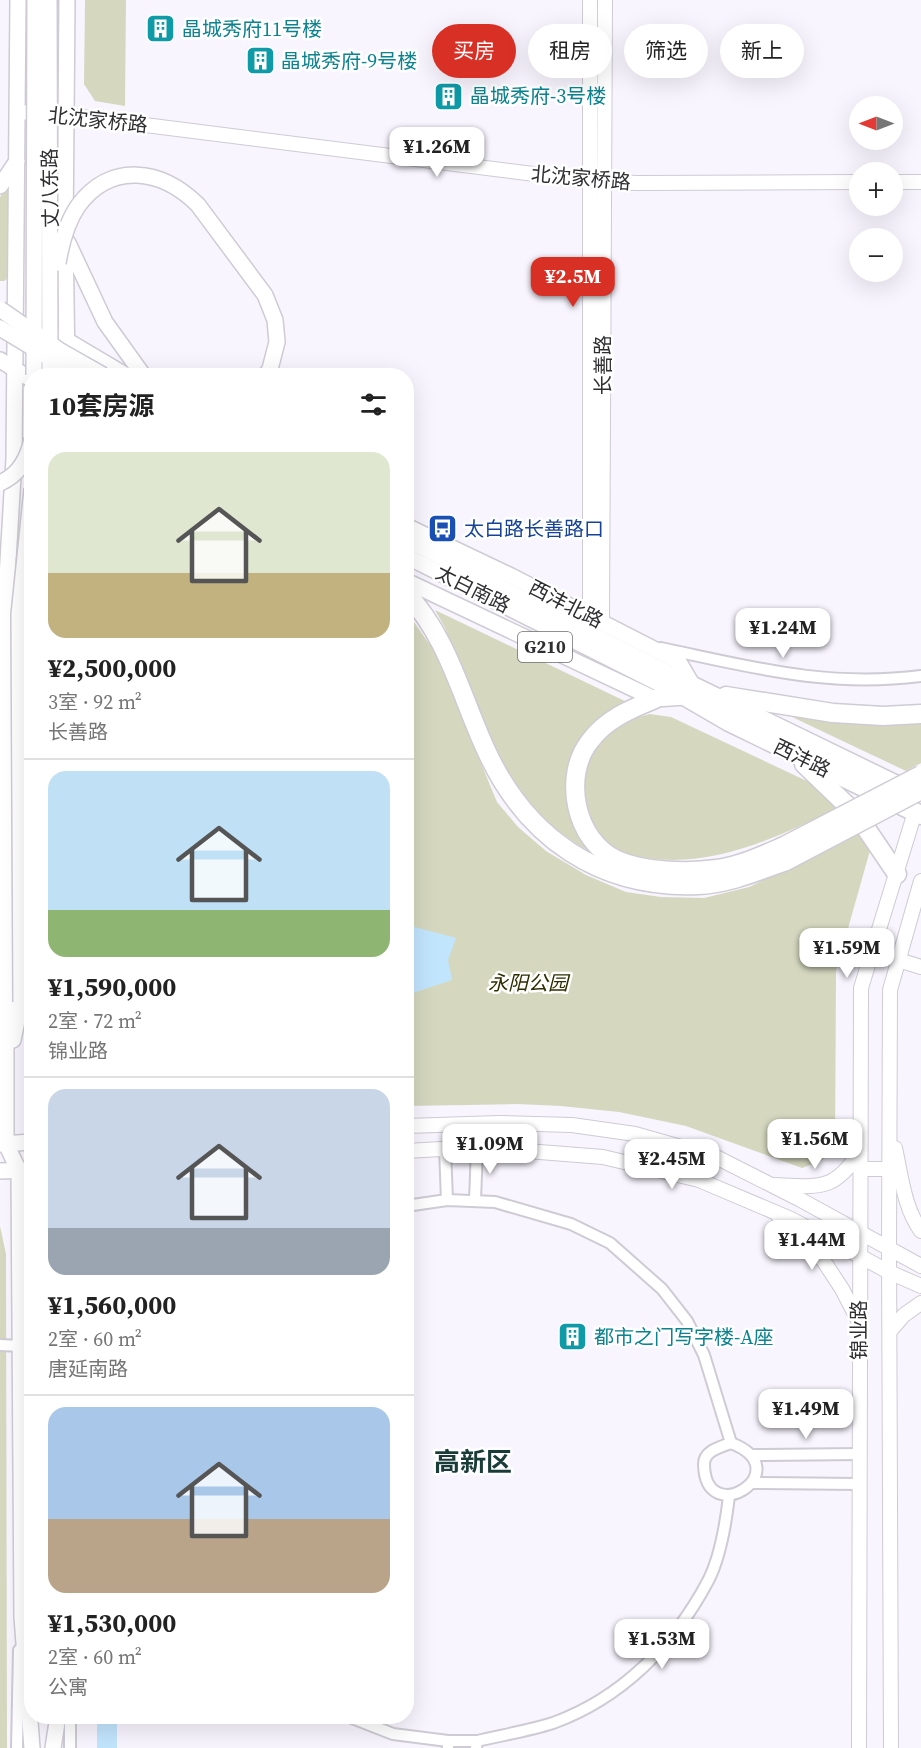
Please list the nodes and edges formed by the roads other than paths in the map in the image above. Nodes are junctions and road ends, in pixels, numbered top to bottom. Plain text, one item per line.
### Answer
1 (18, 0) edge
2 (35, 0) edge
3 (49, 0) edge
4 (67, 0) edge
5 (590, 0) edge
6 (605, 0) edge
7 (18, 112) junction
8 (66, 115) junction
9 (17, 161) junction
10 (589, 181) junction
11 (604, 182) junction
12 (903, 182) edge
13 (921, 182) edge
14 (849, 183) edge
15 (0, 186) edge
16 (65, 235) junction
17 (0, 298) edge
18 (52, 298) junction
19 (8, 309) edge
20 (0, 328) edge
21 (67, 341) junction
22 (0, 360) edge
23 (34, 368) edge
24 (51, 368) edge
25 (66, 368) edge
26 (67, 368) edge
27 (91, 368) edge
28 (113, 368) edge
29 (138, 368) edge
30 (270, 368) edge
31 (15, 369) junction
32 (24, 375) edge
33 (24, 461) edge
34 (0, 469) edge
35 (0, 483) edge
36 (414, 530) edge
37 (10, 533) junction
38 (414, 544) edge
39 (414, 560) edge
40 (24, 567) edge
41 (414, 584) edge
42 (414, 603) edge
43 (596, 619) junction
44 (646, 645) junction
45 (3, 658) edge
46 (921, 675) edge
47 (665, 687) junction
48 (689, 691) junction
49 (710, 694) junction
50 (921, 714) edge
51 (792, 752) junction
52 (921, 775) edge
53 (921, 790) edge
54 (919, 808) edge
55 (784, 854) junction
56 (897, 874) junction
57 (921, 881) edge
58 (873, 952) junction
59 (900, 960) junction
60 (921, 967) edge
61 (7, 1065) junction
62 (890, 1123) junction
63 (414, 1126) edge
64 (24, 1143) edge
65 (3, 1144) edge
66 (477, 1147) junction
67 (445, 1149) junction
68 (414, 1151) edge
69 (860, 1151) junction
70 (24, 1169) edge
71 (860, 1169) junction
72 (889, 1169) junction
73 (24, 1170) edge
74 (0, 1171) edge
75 (770, 1185) junction
76 (447, 1200) junction
77 (475, 1201) junction
78 (414, 1205) edge
79 (774, 1212) junction
80 (24, 1214) edge
81 (921, 1231) edge
82 (860, 1232) junction
83 (889, 1250) junction
84 (859, 1256) junction
85 (921, 1266) edge
86 (889, 1272) junction
87 (921, 1286) edge
88 (921, 1303) edge
89 (860, 1323) junction
90 (890, 1331) junction
91 (0, 1345) edge
92 (21, 1346) junction
93 (731, 1443) junction
94 (859, 1454) junction
95 (752, 1455) junction
96 (752, 1483) junction
97 (859, 1484) junction
98 (729, 1496) junction
99 (24, 1669) edge
100 (26, 1724) edge
101 (31, 1724) edge
102 (53, 1724) edge
103 (57, 1724) edge
104 (70, 1724) edge
105 (367, 1724) edge
106 (448, 1744) edge
107 (476, 1744) edge
108 (27, 1747) edge
109 (53, 1748) edge
110 (70, 1748) edge
111 (859, 1748) edge
112 (891, 1748) edge

1 - 7 main road
2 - 23 main road, 丈八东路, bridge
3 - 18 main road, 丈八东路, bridge
4 - 8 main road
5 - 10 main road, 长善路
6 - 11 main road, 长善路
7 - 8 main road, 北沈家桥路
7 - 9 main road
8 - 10 main road, 北沈家桥路
8 - 16 main road
9 - 15 main road
9 - 19 main road
10 - 11 main road, 北沈家桥路
10 - 43 main road, 长善路
11 - 14 main road, 北沈家桥路
11 - 43 main road, 长善路
12 - 13 main road
16 - 21 main road
16 - 29 main road
17 - 19 main road
18 - 24 main road, 丈八东路, bridge
18 - 30 main road, bridge
19 - 21 main road
19 - 27 main road, bridge
19 - 31 main road
20 - 25 main road, bridge
21 - 26 main road
21 - 28 main road
22 - 31 main road
31 - 32 main road
31 - 37 main road
33 - 35 main road, bridge
34 - 37 main road
36 - 43 main road, 西沣北路
37 - 45 main road
38 - 47 main road, 太白南路
39 - 47 main road, 太白南路
40 - 61 main road, bridge
41 - 47 main road, G210
42 - 55 highway
43 - 44 main road, 西沣北路
44 - 46 street
44 - 48 main road, 西沣北路
45 - 61 main road
47 - 48 main road, G210
47 - 48 main road
47 - 55 highway
48 - 49 highway, 西沣路
48 - 51 highway, 西沣路
49 - 50 highway
49 - 54 highway, 西沣路
51 - 54 highway, 西沣路
51 - 56 highway
52 - 55 highway, bridge
53 - 55 highway, bridge
54 - 56 main road, 锦业路
56 - 58 main road, 锦业路
57 - 59 main road, 锦业路
58 - 59 main road
58 - 69 main road, 锦业路
59 - 60 main road
59 - 62 main road, 锦业路
61 - 65 main road
62 - 72 main road, 锦业路
62 - 81 main road
63 - 75 main road
64 - 65 main road
65 - 70 main road
66 - 67 main road
66 - 77 street
66 - 79 main road
67 - 68 main road
67 - 76 street
69 - 71 main road, 锦业路
69 - 75 main road
71 - 72 main road
71 - 82 main road, 锦业路
72 - 83 main road, 锦业路
73 - 74 main road
75 - 82 main road
76 - 77 street
76 - 78 street
77 - 93 street
79 - 84 main road
79 - 89 main road
80 - 92 main road
82 - 83 main road
82 - 84 main road, 锦业路
83 - 85 main road
83 - 86 main road, 锦业路
84 - 86 main road
84 - 89 main road, 锦业路
86 - 87 main road
86 - 90 main road, 锦业路
88 - 90 main road
89 - 94 main road, 锦业路
90 - 112 main road, 锦业路
91 - 92 street
92 - 99 main road
93 - 95 street
93 - 98 street
94 - 95 street
94 - 97 main road, 锦业路
95 - 96 street
96 - 97 street
96 - 98 street
97 - 111 main road, 锦业路
98 - 107 street
100 - 108 main road
101 - 108 main road
102 - 109 main road
103 - 109 main road
104 - 110 street
105 - 106 street
106 - 107 street

